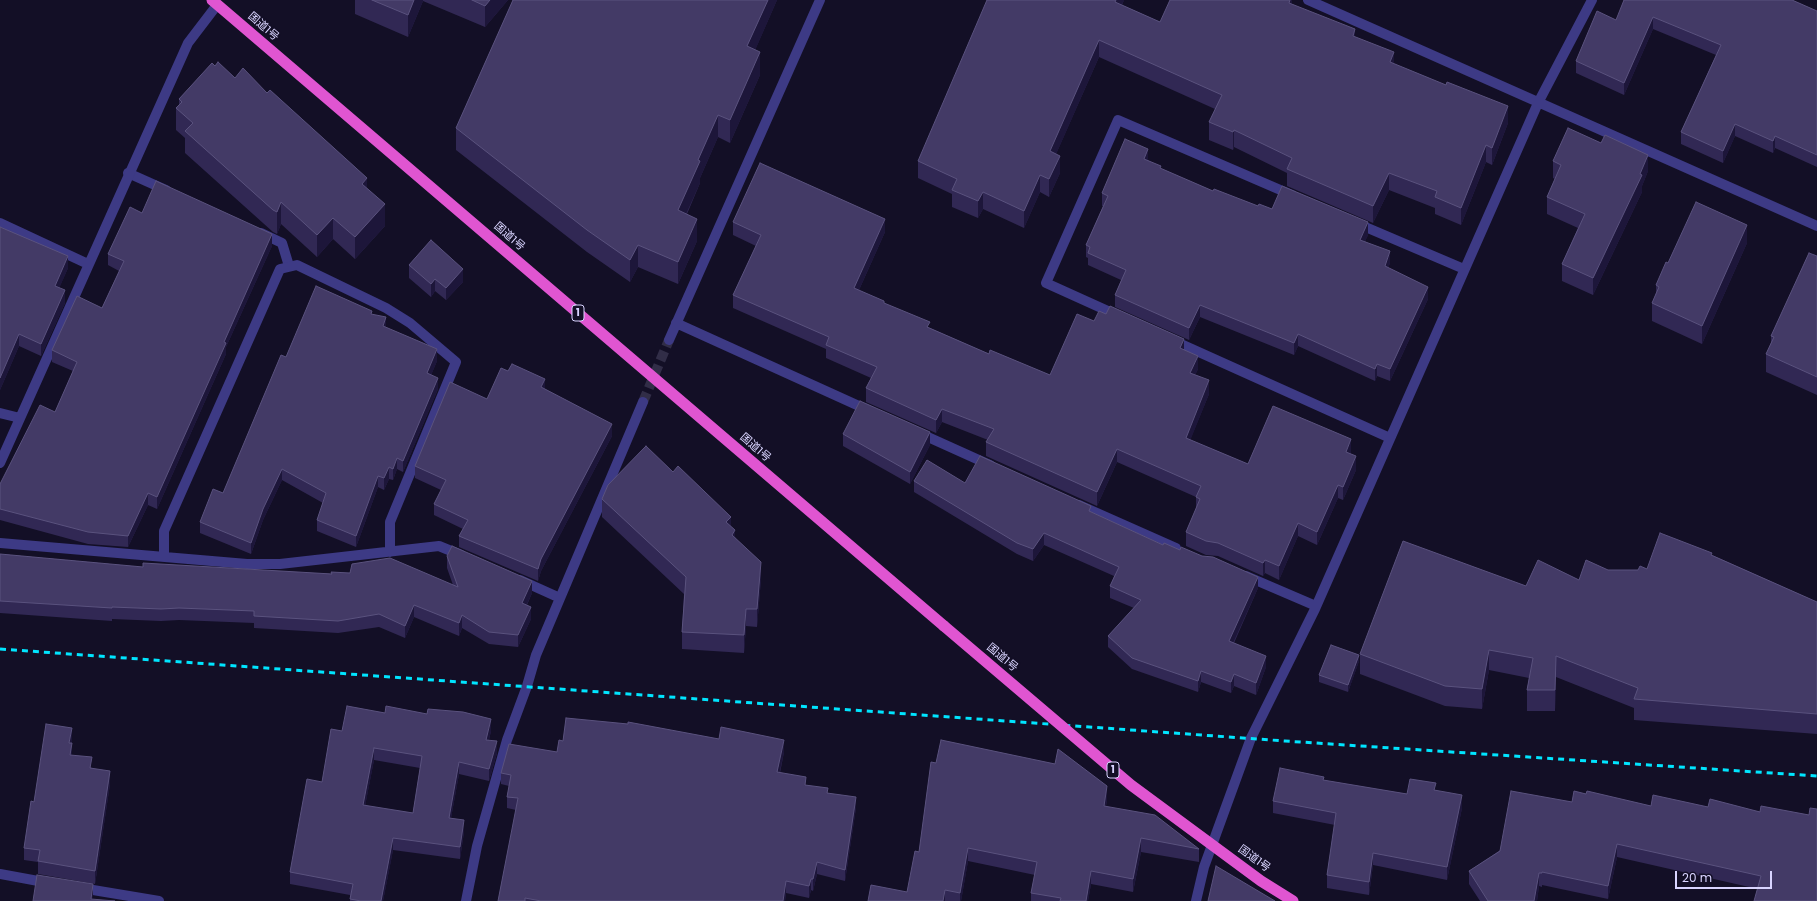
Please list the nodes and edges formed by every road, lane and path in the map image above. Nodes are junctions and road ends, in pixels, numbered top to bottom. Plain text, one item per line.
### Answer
1 (820, 0) edge
2 (1308, 0) edge
3 (1592, 0) edge
4 (214, 2) edge
5 (1538, 103) junction
6 (128, 173) junction
7 (177, 195) edge
8 (1299, 198) edge
9 (1349, 220) edge
10 (0, 223) edge
11 (1817, 226) edge
12 (254, 230) edge
13 (88, 264) junction
14 (289, 266) junction
15 (1464, 270) junction
16 (1132, 322) edge
17 (676, 323) junction
18 (1161, 335) edge
19 (669, 340) tunnel mouth
20 (643, 402) tunnel mouth
21 (0, 413) edge
22 (879, 415) edge
23 (20, 418) junction
24 (908, 428) edge
25 (1390, 438) junction
26 (0, 463) edge
27 (1002, 470) edge
28 (1067, 499) edge
29 (0, 544) edge
30 (1183, 551) edge
31 (390, 552) junction
32 (164, 556) junction
33 (467, 558) edge
34 (1237, 572) edge
35 (510, 576) edge
36 (560, 598) junction
37 (1316, 606) junction
38 (5, 875) edge
39 (57, 884) edge
40 (72, 887) edge
41 (159, 901) edge
42 (466, 901) edge
43 (1196, 901) edge
44 (1293, 901) edge

1 - 17 street
2 - 5 street
3 - 5 street
4 - 6 street
4 - 44 highway, 国道1号 / 1, bridge
5 - 11 street
5 - 15 street
6 - 7 street
6 - 13 street
8 - 16 street
9 - 15 street
10 - 13 street
12 - 14 street
13 - 23 street
14 - 31 street
14 - 32 street
15 - 25 street
17 - 19 street
17 - 22 street
18 - 25 street
20 - 36 street
21 - 23 street
23 - 26 street
24 - 27 street
25 - 37 street
28 - 30 street
29 - 32 street
31 - 32 street
31 - 33 street
34 - 37 street
35 - 36 street
36 - 42 street
37 - 43 street
38 - 39 street
40 - 41 street

